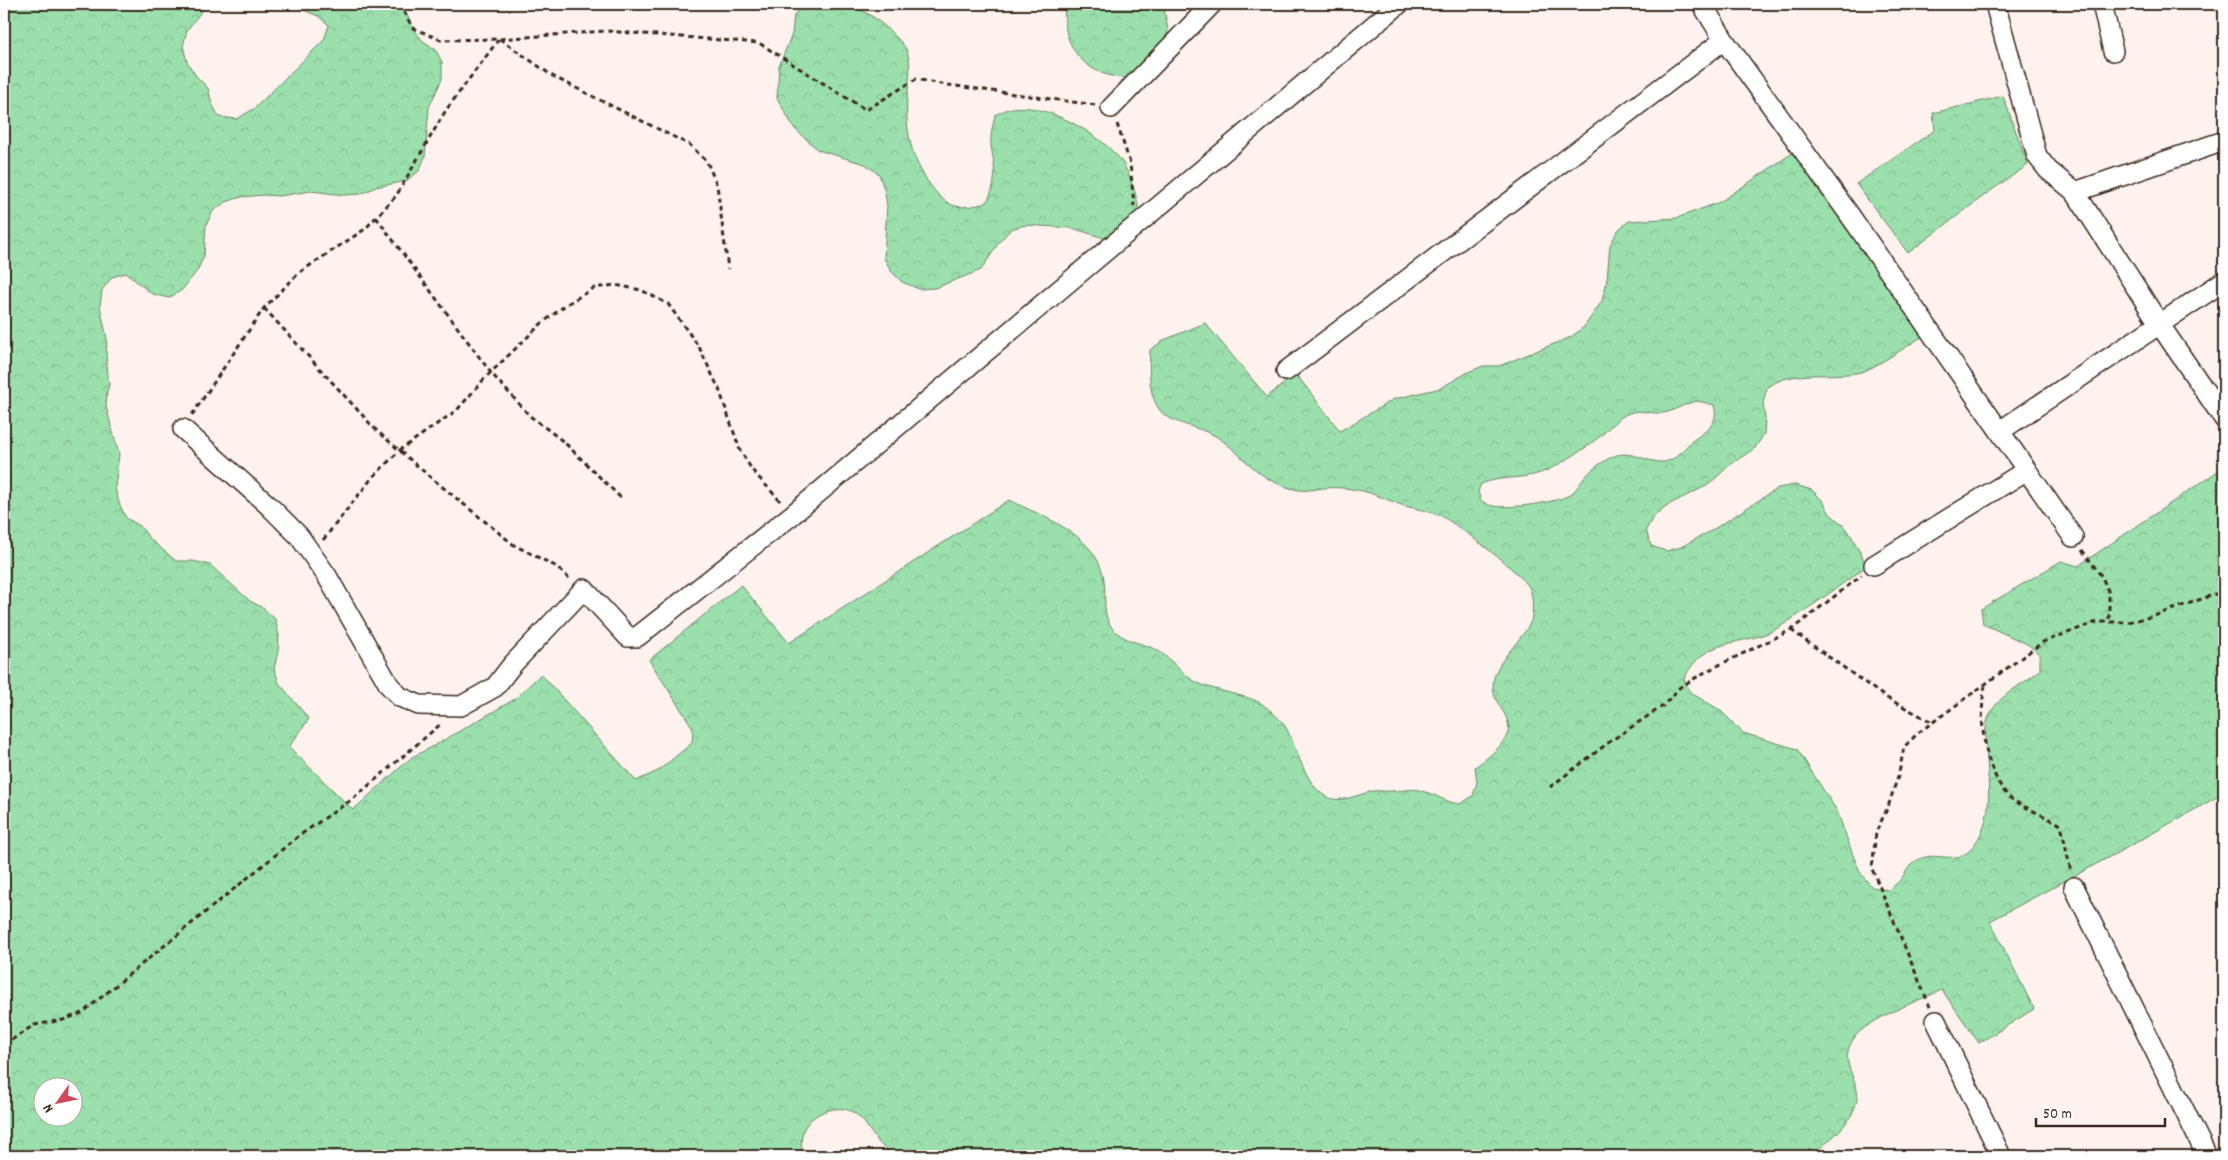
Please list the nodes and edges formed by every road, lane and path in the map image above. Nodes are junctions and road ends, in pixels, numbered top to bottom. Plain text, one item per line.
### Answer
1 (399, 4) edge
2 (1212, 4) edge
3 (1399, 4) edge
4 (1702, 4) edge
5 (1996, 4) edge
6 (2102, 4) edge
7 (500, 38) junction
8 (1724, 40) junction
9 (2113, 51) dead end
10 (1111, 108) junction
11 (2224, 141) edge
12 (2075, 192) junction
13 (376, 217) junction
14 (1136, 224) junction
15 (728, 270) dead end
16 (2224, 281) edge
17 (264, 308) junction
18 (2160, 325) junction
19 (1286, 371) dead end
20 (491, 373) junction
21 (2224, 419) edge
22 (183, 429) joint
23 (2000, 431) junction
24 (400, 450) junction
25 (2027, 470) junction
26 (622, 498) dead end
27 (792, 515) junction
28 (2073, 537) joint
29 (312, 554) junction
30 (1874, 565) joint
31 (584, 589) junction
32 (2224, 591) edge
33 (2109, 622) junction
34 (1791, 630) junction
35 (1985, 686) junction
36 (461, 706) junction
37 (1932, 722) junction
38 (1550, 787) dead end
39 (2074, 887) joint
40 (1936, 1022) joint
41 (4, 1045) edge
42 (2001, 1156) edge
43 (2207, 1156) edge

1 - 7 path
2 - 10 street
3 - 14 street
4 - 8 street
5 - 12 street
6 - 9 street
7 - 10 path
7 - 13 path
7 - 15 path
8 - 19 street
8 - 23 street
10 - 14 path
11 - 12 street
12 - 18 street
13 - 17 path
13 - 20 path
14 - 27 street
16 - 18 street
17 - 22 path
17 - 24 path
18 - 21 street
18 - 23 street
20 - 24 path
20 - 26 path
20 - 27 path
22 - 29 street
23 - 25 street
24 - 29 path
24 - 31 path
25 - 28 street
25 - 30 street
27 - 31 street
28 - 33 path
29 - 36 street
30 - 34 path
31 - 36 street
32 - 33 path
33 - 35 path
34 - 37 path
34 - 38 path
35 - 37 path
35 - 39 path
36 - 41 path
37 - 40 path
39 - 43 street
40 - 42 street

